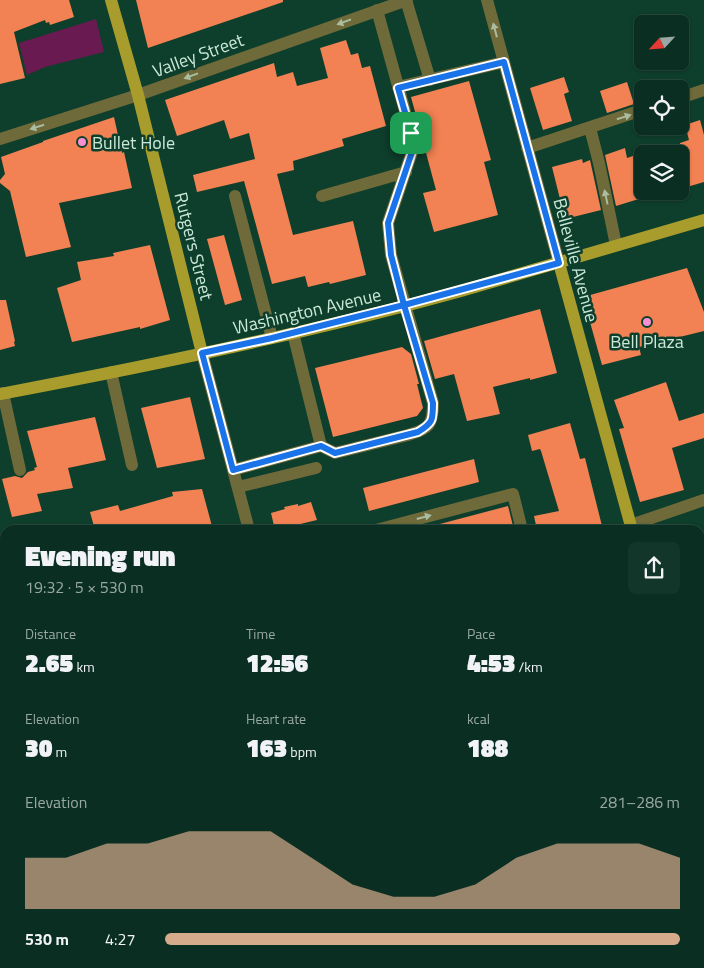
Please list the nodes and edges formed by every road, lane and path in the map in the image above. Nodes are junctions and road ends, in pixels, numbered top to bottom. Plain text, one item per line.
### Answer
1 (111, 0) edge
2 (406, 0) edge
3 (487, 0) edge
4 (377, 10) junction
5 (504, 62) junction
6 (430, 80) junction
7 (398, 88) junction
8 (704, 90) edge
9 (138, 95) junction
10 (689, 95) edge
11 (634, 113) edge
12 (590, 128) junction
13 (0, 139) edge
14 (527, 148) junction
15 (406, 172) junction
16 (235, 196) dead end
17 (322, 196) dead end
18 (704, 220) edge
19 (616, 245) junction
20 (559, 263) junction
21 (404, 305) junction
22 (293, 333) junction
23 (272, 338) junction
24 (202, 353) junction
25 (111, 372) junction
26 (2, 394) edge
27 (321, 446) junction
28 (132, 465) dead end
29 (316, 468) dead end
30 (20, 470) dead end
31 (233, 470) junction
32 (238, 487) junction
33 (704, 500) edge
34 (247, 525) edge
35 (395, 525) edge
36 (521, 525) edge
37 (630, 525) edge
38 (639, 525) edge

1 - 9 main road, Rutgers Street
2 - 4 street, Valley Street
2 - 6 street
5 -> 3 street, Belleville Avenue
4 - 7 street
4 -> 9 street, Valley Street
5 - 6 street
5 - 14 street, Belleville Avenue
6 - 7 street
7 - 15 street
8 - 10 street
9 -> 13 street, Valley Street
9 - 24 main road, Rutgers Street
12 -> 11 street
12 - 14 street
19 -> 12 street
14 - 20 street, Belleville Avenue
15 - 17 street
15 - 21 street
16 - 23 street
18 - 19 main road, Washington Avenue
19 - 20 main road, Washington Avenue
20 - 21 main road, Washington Avenue
20 - 37 main road, Belleville Avenue
21 - 22 main road, Washington Avenue
21 - 27 street
22 - 23 main road, Washington Avenue
22 - 27 street
23 - 24 main road, Washington Avenue
24 - 25 main road, Washington Avenue
24 - 31 street, Rutgers Street
25 - 26 main road, Washington Avenue
25 - 28 street
26 - 30 street
27 - 31 street
29 - 32 street
31 - 32 street, Rutgers Street
32 - 34 street, Rutgers Street
33 - 38 street
35 -> 36 street

